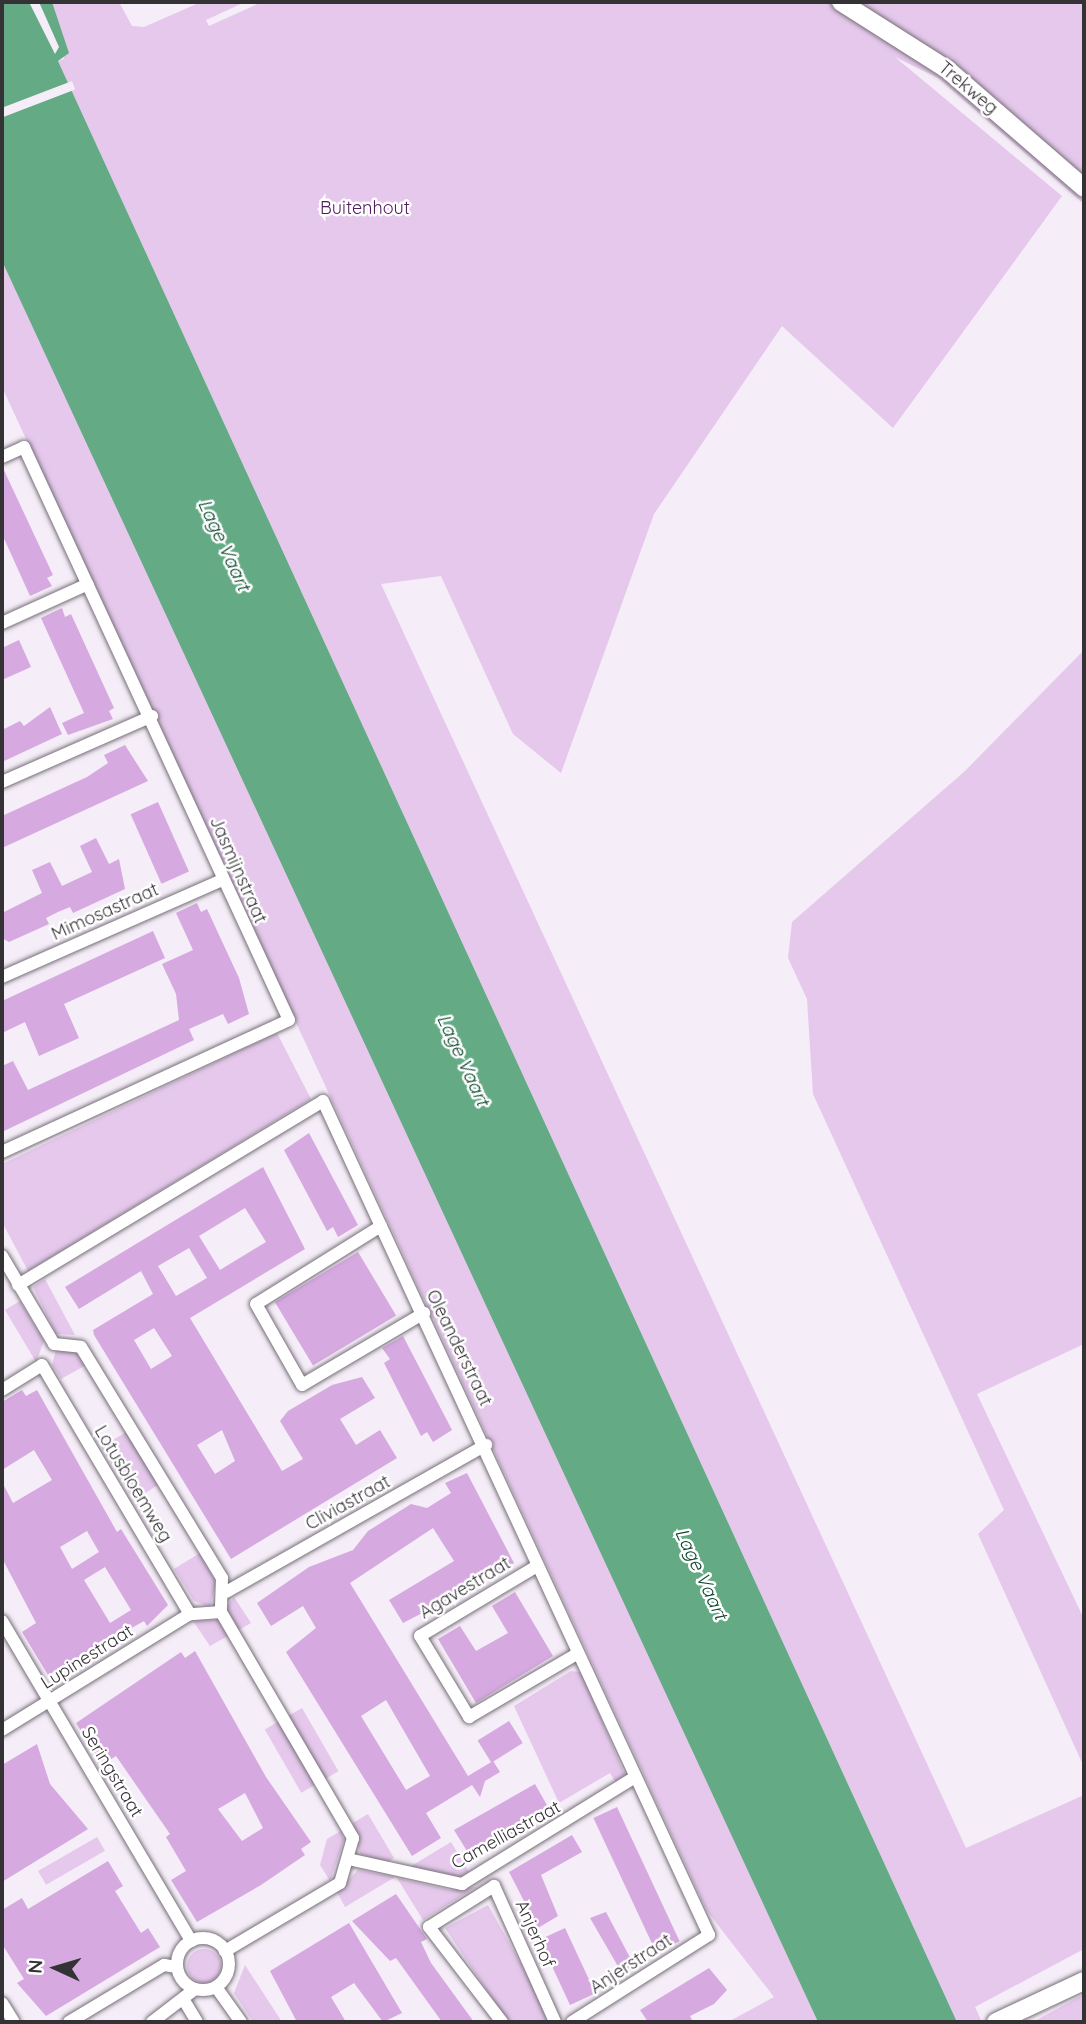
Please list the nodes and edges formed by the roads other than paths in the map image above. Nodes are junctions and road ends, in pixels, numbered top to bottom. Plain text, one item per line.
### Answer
1 (841, 2) edge
2 (1084, 188) edge
3 (2, 457) edge
4 (88, 584) junction
5 (2, 623) edge
6 (152, 716) junction
7 (2, 782) edge
8 (222, 880) junction
9 (2, 977) edge
10 (2, 1152) edge
11 (381, 1226) junction
12 (2, 1256) edge
13 (18, 1285) junction
14 (424, 1313) junction
15 (54, 1344) junction
16 (42, 1365) junction
17 (2, 1390) edge
18 (486, 1445) junction
19 (537, 1566) junction
20 (226, 1592) junction
21 (221, 1612) junction
22 (190, 1614) junction
23 (2, 1621) edge
24 (578, 1654) junction
25 (50, 1701) junction
26 (2, 1730) edge
27 (632, 1779) junction
28 (348, 1859) junction
29 (709, 1935) joint
30 (191, 1941) junction
31 (225, 1951) junction
32 (177, 1967) junction
33 (1084, 1981) edge
34 (216, 1987) junction
35 (195, 1989) junction
36 (2, 2003) edge
37 (185, 2003) junction
38 (1002, 2020) edge
39 (14, 2022) edge
40 (69, 2022) edge
41 (152, 2022) edge
42 (197, 2022) edge
43 (241, 2022) edge
44 (502, 2022) edge
45 (555, 2022) edge
46 (572, 2022) edge

1 - 2 street, Trekweg
3 - 4 street, Jasmijnstraat
4 - 5 street
4 - 6 street, Jasmijnstraat
6 - 7 street
6 - 8 street, Jasmijnstraat
8 - 9 street, Mimosastraat
8 - 10 street, Jasmijnstraat
11 - 13 street, Oleanderstraat
11 - 14 street, Oleanderstraat
11 - 14 street
12 - 13 street
13 - 15 street
14 - 18 street, Oleanderstraat
15 - 16 street
15 - 20 street, Lotusbloemweg
16 - 17 street
16 - 22 street, Lotusbloemweg
18 - 19 street, Oleanderstraat
18 - 20 street, Cliviastraat
19 - 24 street, Oleanderstraat
19 - 24 street, Agavestraat
20 - 21 street
21 - 22 street
21 - 28 street
22 - 25 street, Lupinestraat
23 - 25 street, Seringstraat
24 - 27 street, Oleanderstraat
25 - 26 street, Lupinestraat
25 - 30 street, Seringstraat
27 - 28 street, Camelliastraat
27 - 29 street, Oleanderstraat
28 - 31 street
29 - 46 street, Anjerstraat
30 - 31 street
30 - 32 street
31 - 34 street
32 - 35 street
32 - 40 street
33 - 38 street
34 - 35 street
34 - 43 street
35 - 37 street
36 - 39 street
37 - 41 street
37 - 42 street
44 - 45 street, Anjerhof

